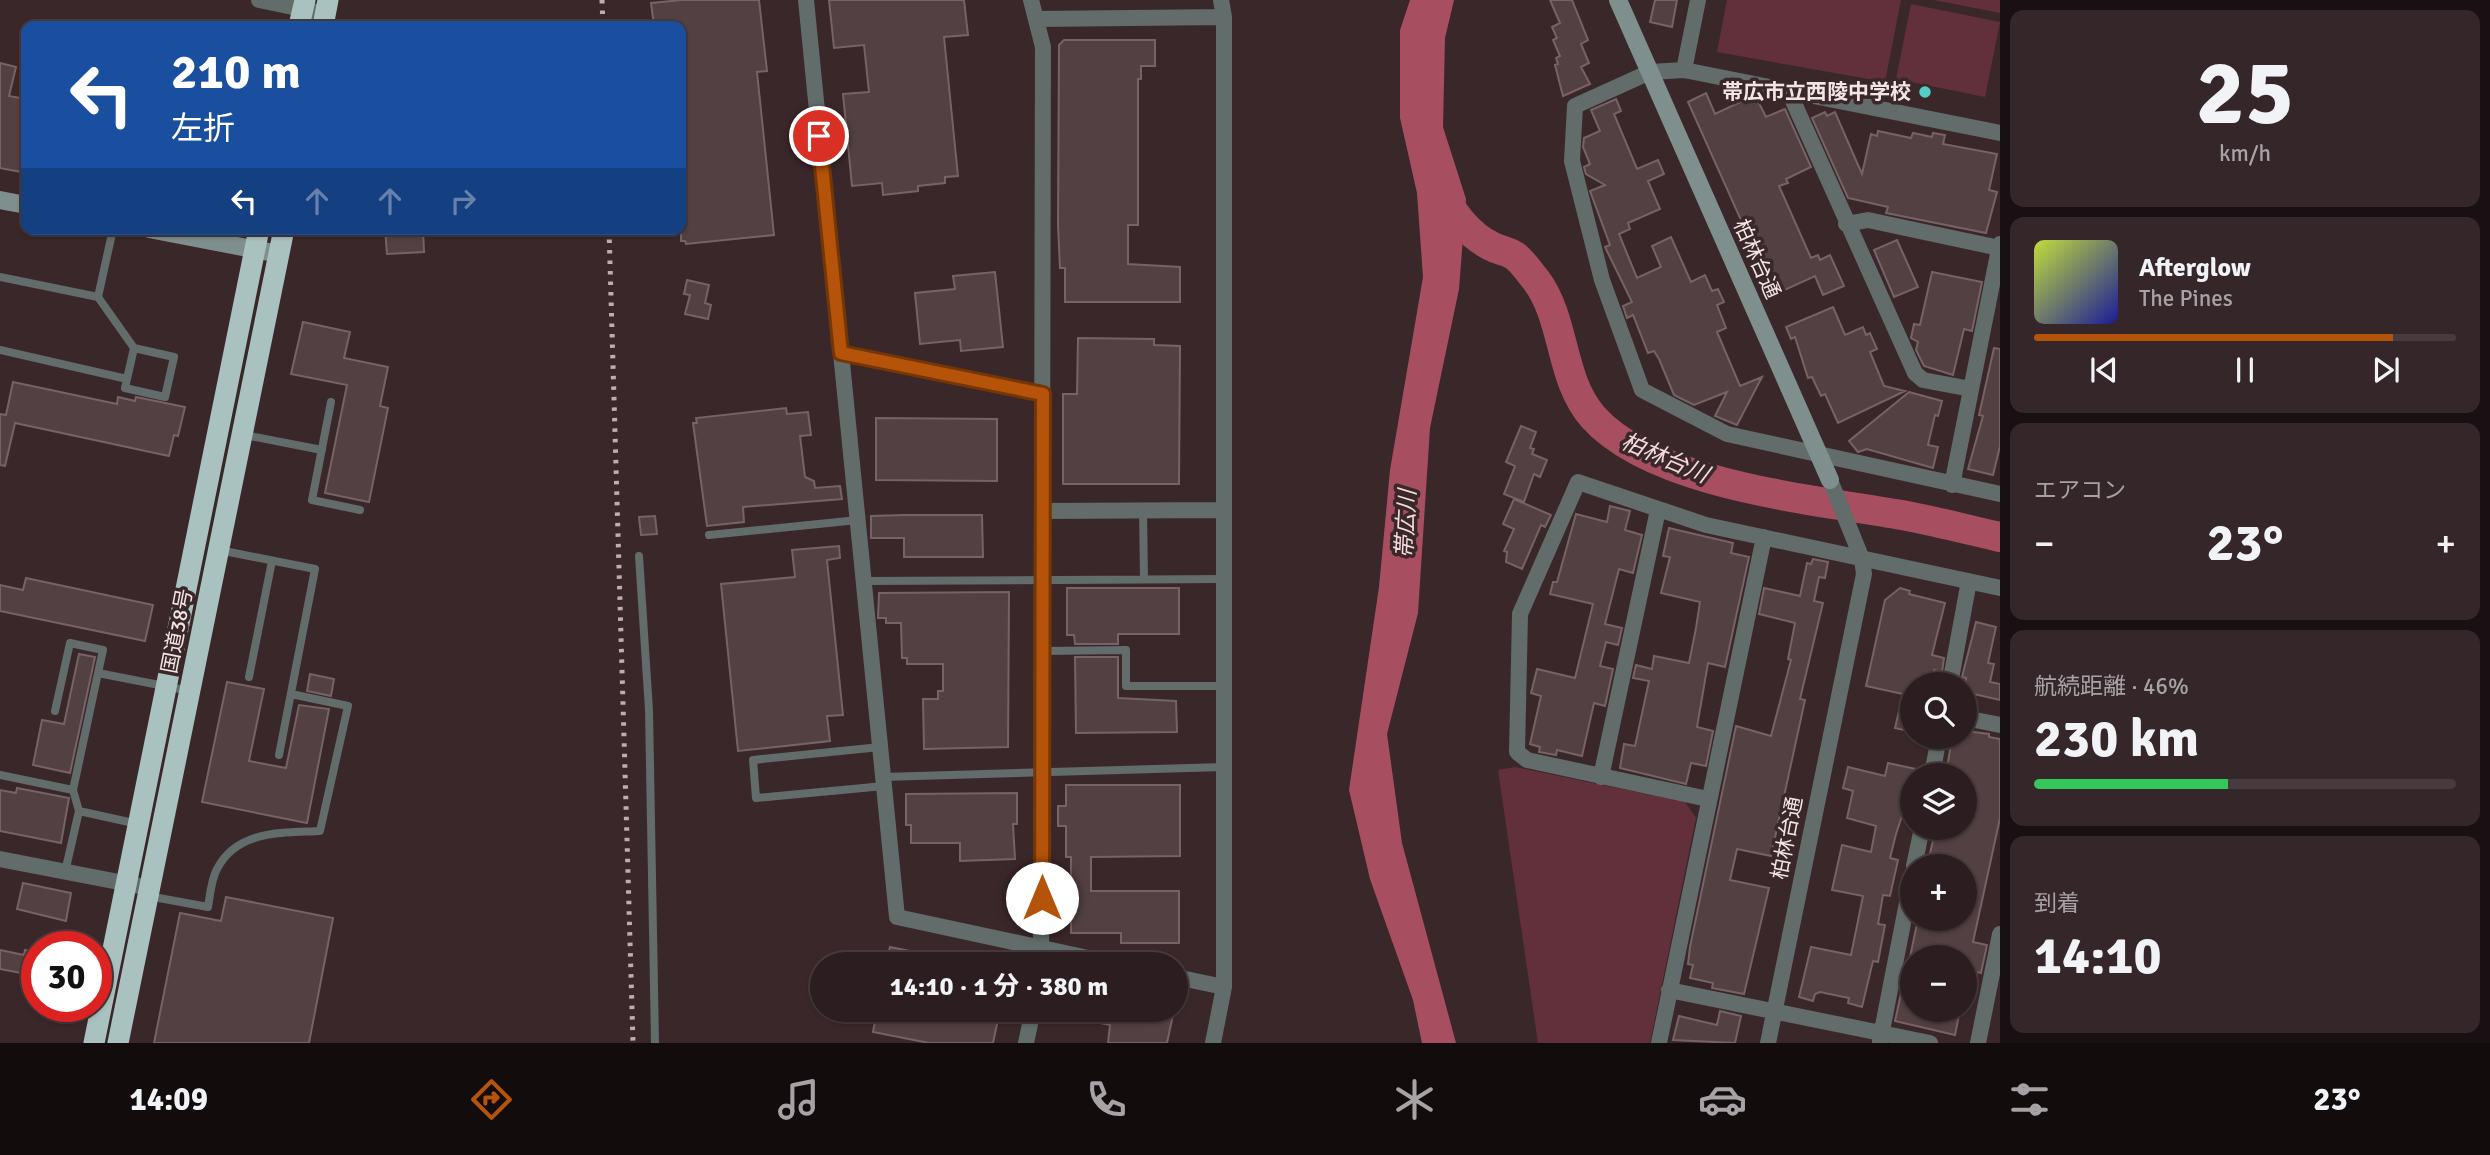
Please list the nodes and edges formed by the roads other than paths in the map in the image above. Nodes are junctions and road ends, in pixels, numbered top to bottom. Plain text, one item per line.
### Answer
1 (259, 0) edge
2 (806, 0) edge
3 (1031, 0) edge
4 (1221, 0) edge
5 (1618, 0) edge
6 (1698, 0) edge
7 (302, 12) edge
8 (326, 13) edge
9 (1224, 17) junction
10 (1037, 19) junction
11 (1684, 71) junction
12 (1650, 72) junction
13 (1789, 92) junction
14 (2000, 133) edge
15 (0, 200) edge
16 (21, 204) edge
17 (1846, 224) junction
18 (112, 235) edge
19 (208, 235) edge
20 (283, 235) edge
21 (257, 240) edge
22 (2000, 246) edge
23 (279, 254) junction
24 (0, 276) edge
25 (99, 297) junction
26 (134, 348) junction
27 (0, 351) edge
28 (841, 353) junction
29 (127, 379) junction
30 (1971, 389) junction
31 (1043, 394) junction
32 (331, 402) dead end
33 (242, 434) junction
34 (322, 450) junction
35 (1819, 455) junction
36 (1830, 480) joint
37 (1952, 485) junction
38 (2000, 494) edge
39 (360, 510) dead end
40 (1143, 510) junction
41 (1224, 510) junction
42 (1658, 510) junction
43 (1043, 511) junction
44 (858, 520) junction
45 (709, 535) dead end
46 (1764, 537) junction
47 (219, 550) junction
48 (639, 556) dead end
49 (1862, 559) junction
50 (272, 561) junction
51 (1144, 579) junction
52 (1224, 579) junction
53 (863, 581) junction
54 (1969, 581) junction
55 (1043, 582) junction
56 (2000, 588) edge
57 (1042, 651) junction
58 (1952, 672) edge
59 (98, 673) junction
60 (248, 677) dead end
61 (1224, 686) junction
62 (167, 687) junction
63 (190, 691) junction
64 (291, 694) junction
65 (55, 711) dead end
66 (1977, 720) edge
67 (2000, 725) edge
68 (880, 747) junction
69 (279, 754) dead end
70 (1224, 767) junction
71 (1042, 772) junction
72 (0, 775) edge
73 (1601, 777) junction
74 (883, 782) junction
75 (73, 790) junction
76 (1708, 799) junction
77 (79, 811) junction
78 (138, 824) junction
79 (0, 859) edge
80 (65, 872) junction
81 (125, 884) junction
82 (149, 892) junction
83 (1901, 931) edge
84 (2000, 934) edge
85 (1024, 952) edge
86 (1042, 952) edge
87 (1188, 980) edge
88 (1224, 987) junction
89 (1669, 990) junction
90 (1774, 1012) junction
91 (1030, 1022) edge
92 (1880, 1038) edge
93 (94, 1043) edge
94 (118, 1043) edge
95 (654, 1043) edge
96 (1026, 1043) edge
97 (1213, 1043) edge
98 (1659, 1043) edge
99 (1768, 1043) edge
100 (1930, 1043) edge
101 (1978, 1043) edge

1 - 7 street
2 - 28 street
3 - 10 street
4 - 9 street
5 - 12 street, 柏林台通
6 - 11 street
7 - 8 street
9 - 10 street
9 - 41 street
10 - 31 street
11 - 12 street
11 - 13 street
12 - 35 street, 柏林台通
12 - 35 street
13 - 14 street
13 - 17 street
15 - 16 street
17 - 22 street
17 - 30 street
18 - 25 lane
19 - 21 street
20 - 23 highway, 国道38号
21 - 23 street
21 - 62 highway, 国道38号
22 - 30 street
23 - 33 highway, 国道38号
24 - 25 lane
25 - 26 lane
26 - 29 lane
26 - 29 lane
27 - 29 lane
28 - 31 street
28 - 44 street
30 - 37 street
31 - 43 street
32 - 34 lane
33 - 34 lane
33 - 47 highway, 国道38号
34 - 39 lane
35 - 36 street, 柏林台通
35 - 37 street
36 - 49 street, 柏林台通
37 - 38 street
40 - 41 street
40 - 43 street
40 - 51 lane
41 - 52 street
42 - 46 street
42 - 73 street
42 - 73 street
43 - 55 street
44 - 45 lane
44 - 53 street
46 - 49 street
46 - 76 street
47 - 50 lane
47 - 63 highway, 国道38号
48 - 95 lane
49 - 54 street
49 - 90 street, 柏林台通
50 - 60 lane
50 - 64 lane
51 - 52 lane
51 - 55 lane
52 - 61 street
53 - 55 lane
53 - 68 street
54 - 56 street
54 - 58 street
55 - 57 street
57 - 61 lane
57 - 71 street
59 - 62 lane
59 - 65 lane
59 - 75 lane
61 - 70 street
62 - 63 lane
62 - 78 highway, 国道38号
63 - 82 highway, 国道38号
64 - 69 lane
64 - 82 lane
66 - 67 street
68 - 74 street
68 - 74 lane
70 - 71 lane
70 - 88 street
71 - 74 lane
71 - 86 street
72 - 75 lane
73 - 76 street
74 - 85 street
75 - 77 lane
76 - 89 street
77 - 78 lane
77 - 80 lane
78 - 81 highway, 国道38号
79 - 80 street
80 - 81 street
81 - 82 street
81 - 93 highway, 国道38号
82 - 94 highway, 国道38号
83 - 92 street
84 - 101 street
87 - 88 street
88 - 97 street
89 - 90 street
89 - 98 street
90 - 92 street
90 - 99 street, 柏林台通
91 - 96 street
92 - 100 street

